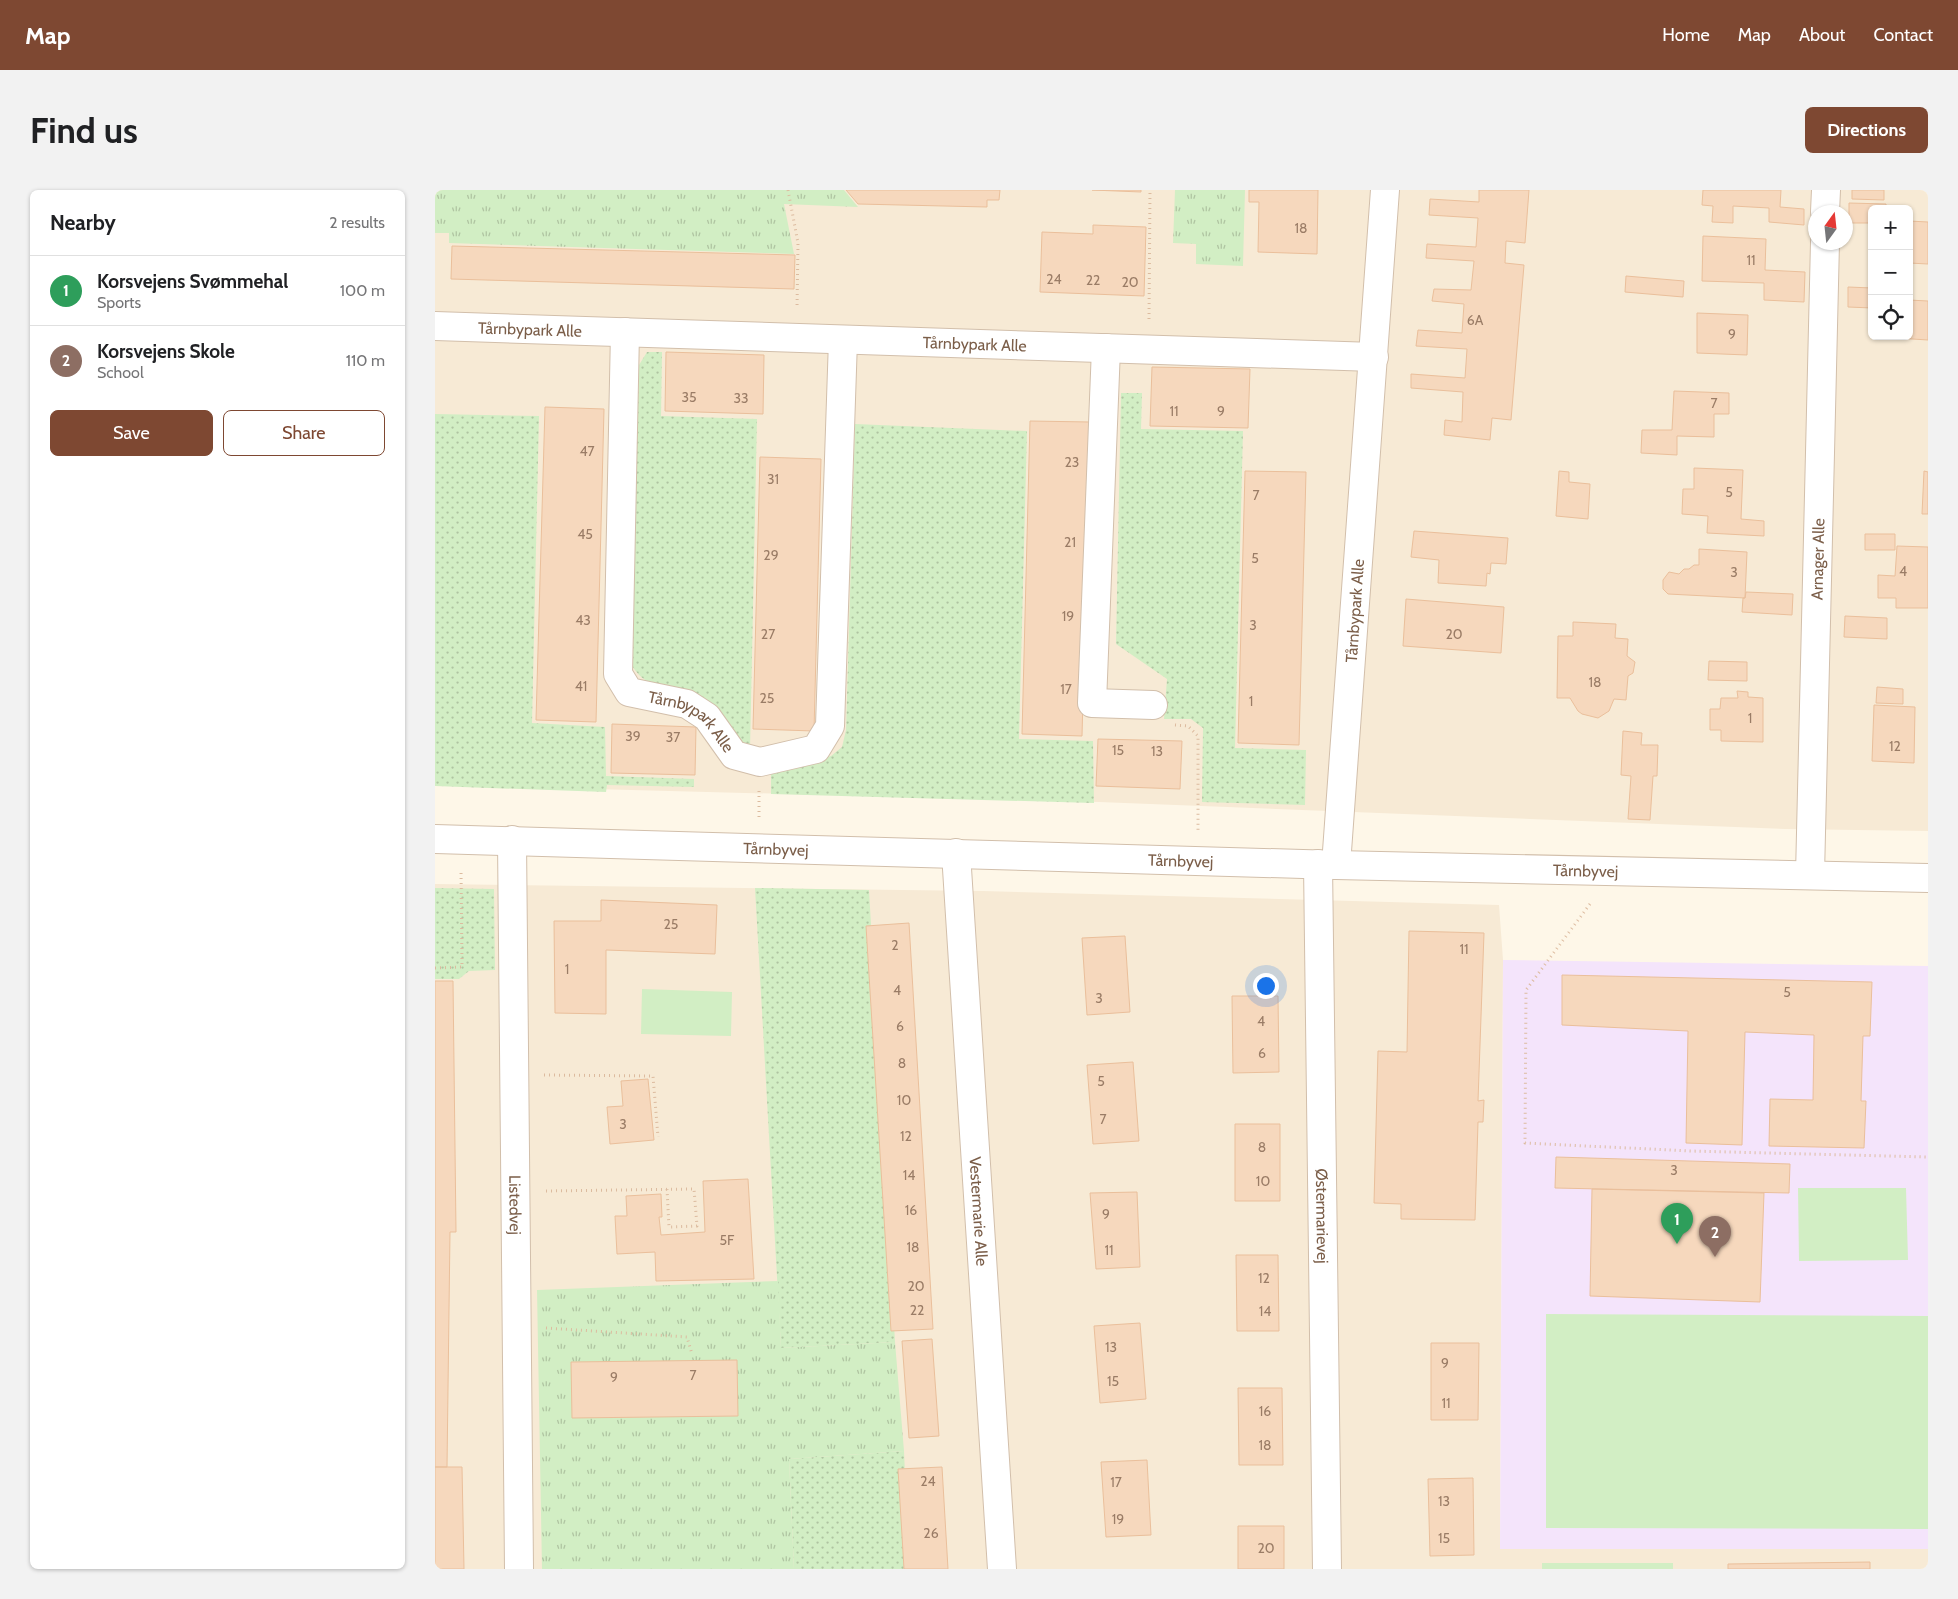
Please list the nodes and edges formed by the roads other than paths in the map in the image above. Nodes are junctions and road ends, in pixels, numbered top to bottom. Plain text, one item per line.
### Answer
1 (1385, 190) edge
2 (1826, 190) edge
3 (1825, 205) edge
4 (1825, 250) edge
5 (435, 326) edge
6 (625, 332) junction
7 (843, 340) junction
8 (1106, 348) junction
9 (1374, 357) junction
10 (1153, 705) road end
11 (448, 839) edge
12 (512, 840) junction
13 (956, 853) junction
14 (1327, 864) junction
15 (1810, 875) junction
16 (1928, 878) edge
17 (519, 1569) edge
18 (1002, 1569) edge
19 (1327, 1569) edge

1 - 9 street, Tårnbypark Alle
2 - 3 street
4 - 15 street, Arnager Alle
5 - 6 street, Tårnbypark Alle
6 - 7 street, Tårnbypark Alle
6 - 7 street, Tårnbypark Alle
7 - 8 street, Tårnbypark Alle
8 - 9 street, Tårnbypark Alle
8 - 10 street
9 - 14 street, Tårnbypark Alle
11 - 12 street, Tårnbyvej
12 - 13 street, Tårnbyvej
12 - 17 street, Listedvej
13 - 14 street, Tårnbyvej
13 - 18 street, Vestermarie Alle
14 - 15 street, Tårnbyvej
14 - 19 street, Østermarievej
15 - 16 street, Tårnbyvej

